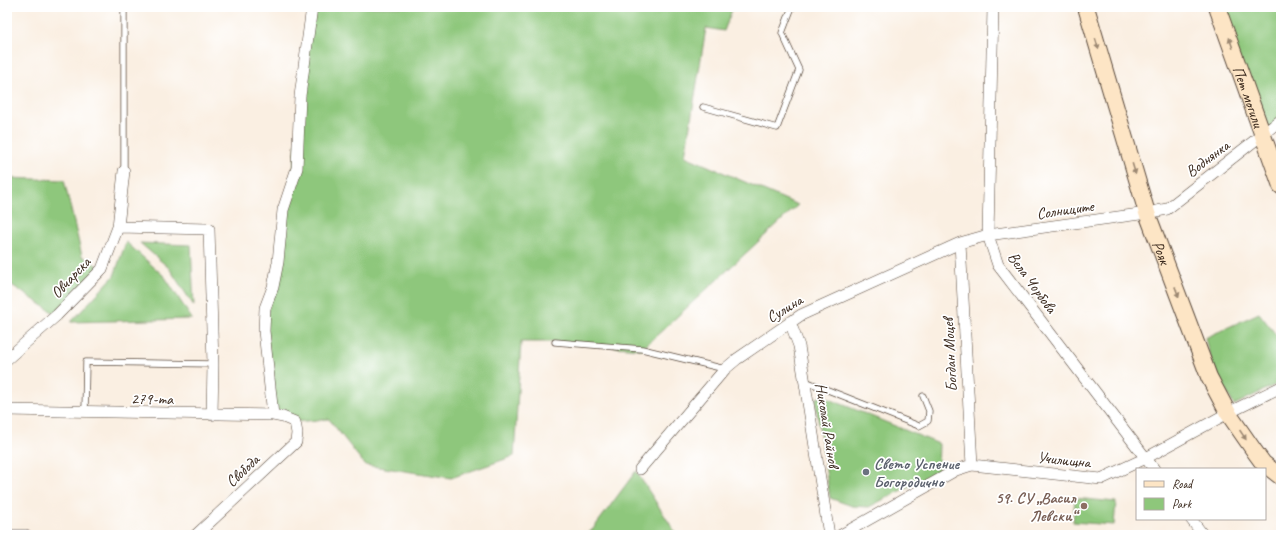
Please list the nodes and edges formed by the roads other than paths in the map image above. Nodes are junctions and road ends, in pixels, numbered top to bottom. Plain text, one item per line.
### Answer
1 (124, 7) edge
2 (312, 7) edge
3 (792, 7) edge
4 (993, 7) edge
5 (1086, 7) edge
6 (1217, 7) edge
7 (703, 107) dead end
8 (1281, 120) edge
9 (1263, 136) junction
10 (124, 171) joint
11 (1281, 186) edge
12 (1147, 214) junction
13 (118, 227) junction
14 (988, 235) junction
15 (960, 243) junction
16 (790, 322) junction
17 (555, 342) dead end
18 (7, 359) edge
19 (213, 364) junction
20 (725, 369) junction
21 (804, 381) junction
22 (1281, 387) edge
23 (923, 396) dead end
24 (7, 410) edge
25 (85, 412) junction
26 (1228, 413) junction
27 (212, 415) junction
28 (273, 415) junction
29 (295, 422) joint
30 (1146, 458) junction
31 (972, 465) junction
32 (1153, 468) edge
33 (640, 469) dead end
34 (1281, 477) edge
35 (1192, 520) edge
36 (7, 535) edge
37 (26, 535) edge
38 (196, 535) edge
39 (829, 535) edge
40 (841, 535) edge
41 (1202, 535) edge

1 - 10 lane
2 - 28 street
3 - 7 lane
4 - 14 street, Вела Чорбова
5 -> 12 street, Рояк
9 -> 6 street, Пет могили
8 - 9 street, Воднянка
9 - 11 street, Пет могили
9 - 12 street, Воднянка
10 - 13 street, Овчарска
12 - 14 street, Солниците
12 -> 26 street, Рояк
13 - 18 street, Овчарска
13 - 19 street
14 - 15 street, Сулина
14 - 30 street, Вела Чорбова
15 - 16 street, Сулина
15 - 31 street, Богдан Моцев
16 - 20 street, Сулина
16 - 21 street, Николай Райнов
17 - 20 lane
19 - 25 lane
19 - 27 street
20 - 33 street, Сулина
21 - 23 lane
21 - 39 street, Николай Райнов
22 - 26 street, Училищна
24 - 25 street, 279-та
25 - 27 street, 279-та
26 - 30 street, Училищна
26 -> 34 street, Рояк
27 - 28 street, 279-та
28 - 29 street, 279-та
29 - 38 street, Свобода
30 - 31 street, Училищна
30 - 32 street, Вела Чорбова
31 - 40 street, Училищна
35 - 41 street
36 - 37 street

